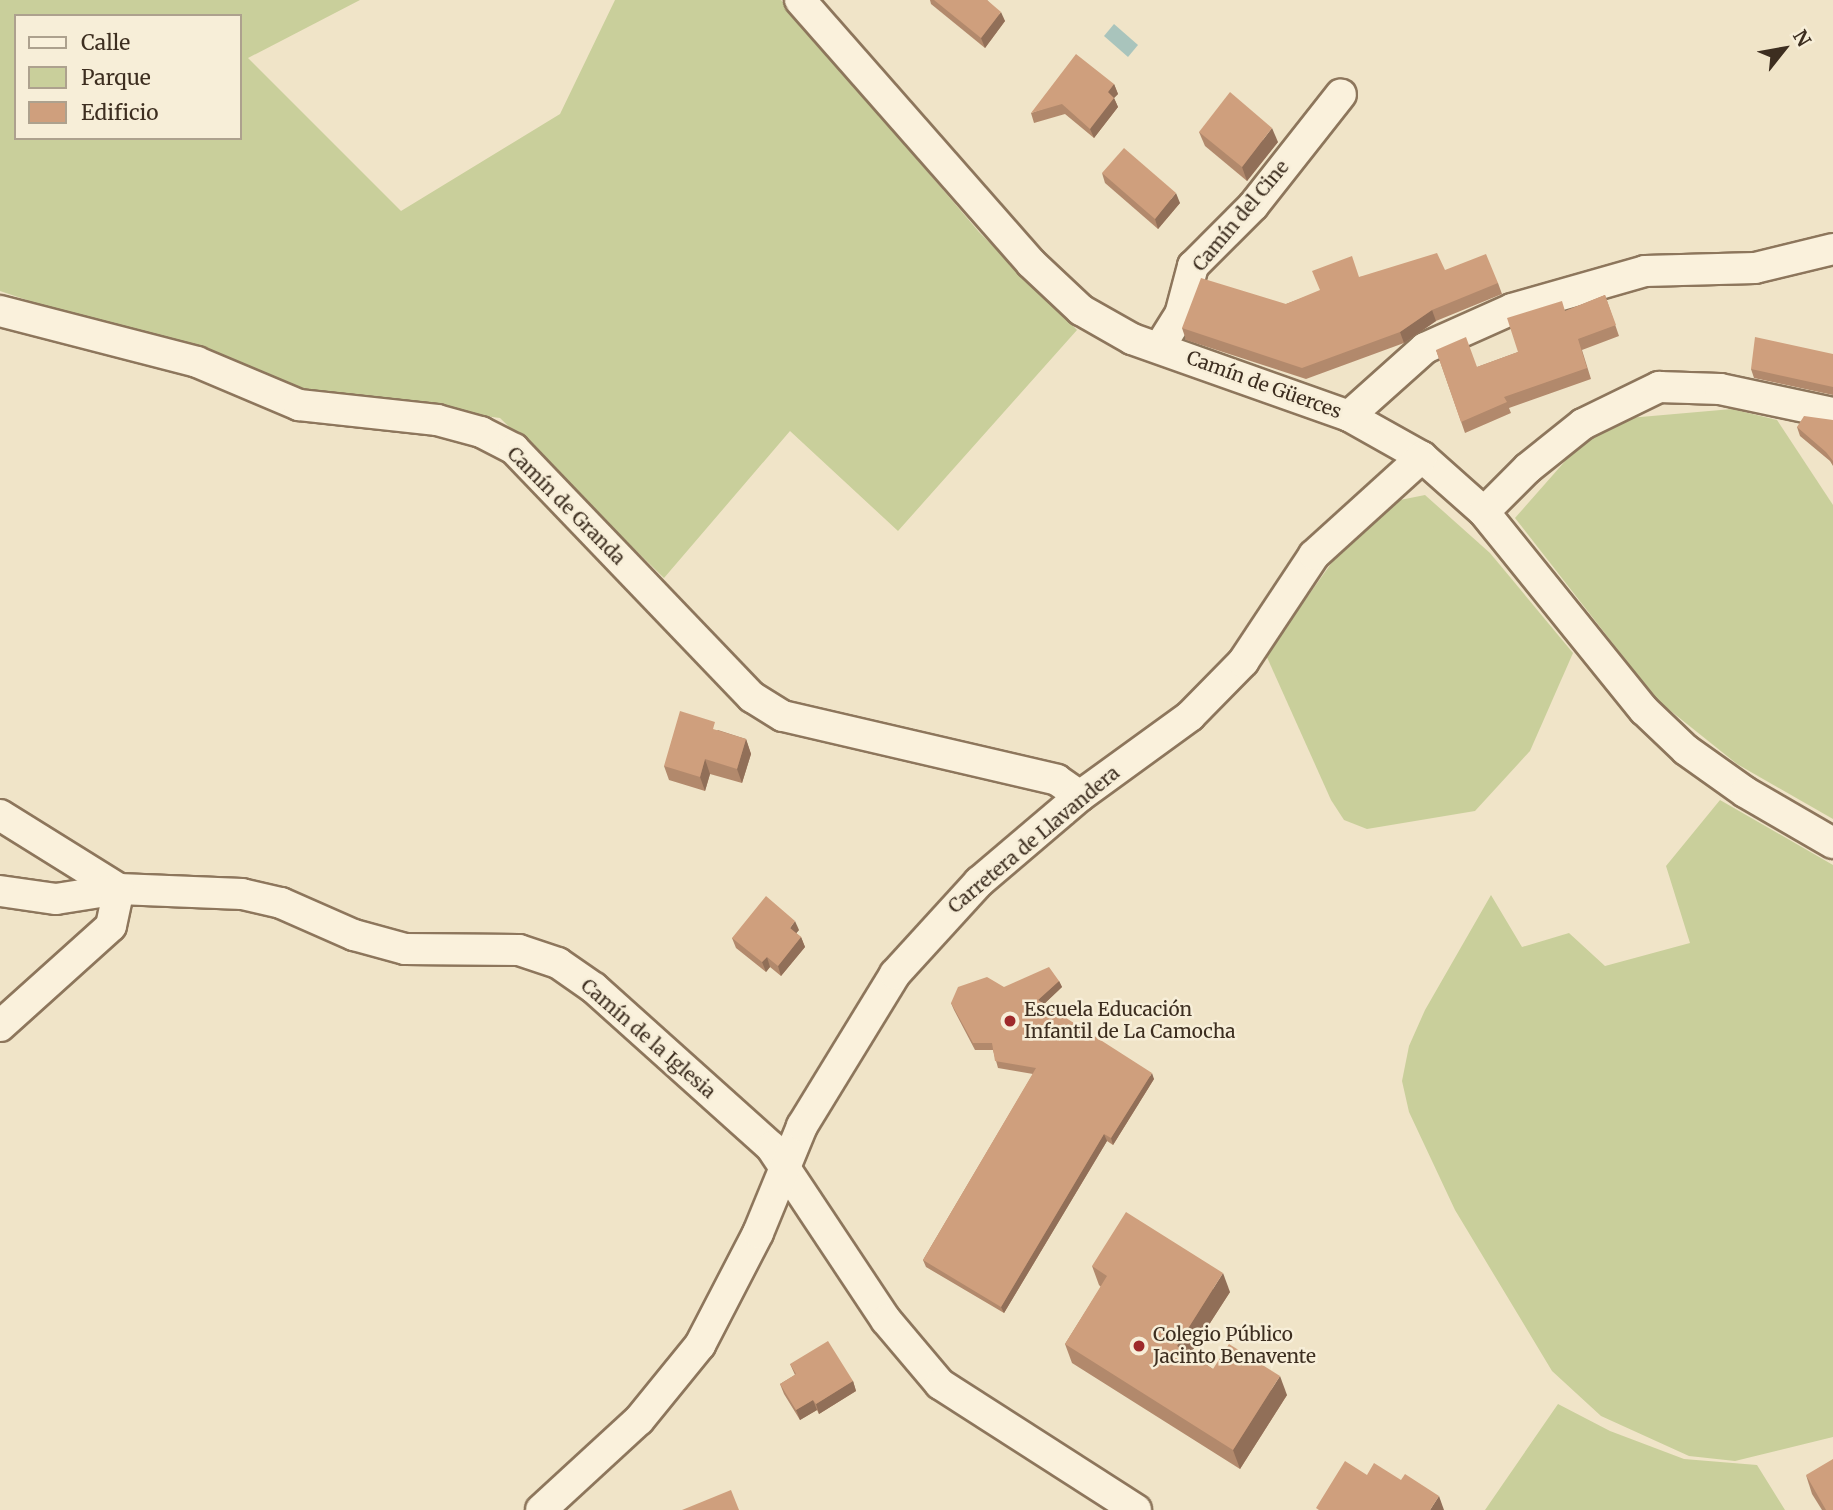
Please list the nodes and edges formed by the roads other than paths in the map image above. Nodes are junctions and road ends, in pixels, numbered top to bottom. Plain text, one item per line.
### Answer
1 (800, 0) edge
2 (1341, 94) dead end
3 (1833, 248) edge
4 (0, 311) edge
5 (1159, 348) junction
6 (1833, 413) edge
7 (1349, 416) junction
8 (1422, 457) junction
9 (1484, 512) junction
10 (1080, 796) junction
11 (0, 815) edge
12 (1833, 844) edge
13 (119, 890) junction
14 (0, 891) edge
15 (0, 1027) edge
16 (786, 1164) junction
17 (541, 1510) edge
18 (1136, 1510) edge

1 - 5 street, Camín de Güerces
2 - 5 street, Camín del Cine
3 - 7 street
4 - 10 street, Camín de Granda
5 - 7 street, Camín de Güerces
6 - 9 street
7 - 8 street, Camín de Güerces
8 - 9 street, Camín de Güerces
8 - 10 street, Carretera de Llavandera
9 - 12 street, Camín de Güerces
10 - 16 street, Carretera de Llavandera
11 - 13 street
13 - 14 street, Camín de la Iglesia
13 - 15 street
13 - 16 street, Camín de la Iglesia
16 - 17 street, Carretera de Llavandera
16 - 18 street, Camín de la Iglesia

